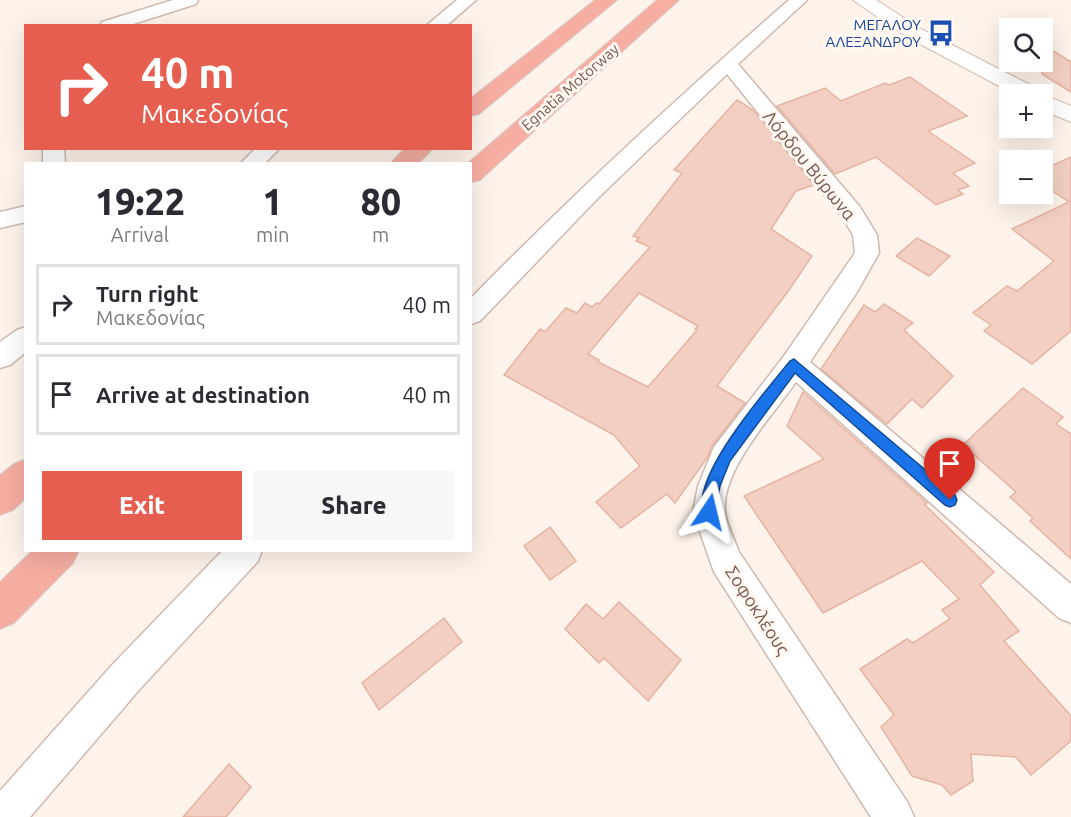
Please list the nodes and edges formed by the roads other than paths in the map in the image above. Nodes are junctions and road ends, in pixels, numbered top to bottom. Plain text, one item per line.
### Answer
1 (190, 0) edge
2 (468, 0) edge
3 (607, 0) edge
4 (669, 0) edge
5 (799, 0) edge
6 (862, 0) edge
7 (114, 24) edge
8 (437, 24) edge
9 (727, 62) junction
10 (1011, 84) edge
11 (1053, 106) edge
12 (472, 108) edge
13 (1071, 115) edge
14 (268, 150) edge
15 (419, 150) edge
16 (252, 162) edge
17 (404, 162) edge
18 (472, 173) edge
19 (24, 214) edge
20 (0, 220) edge
21 (472, 313) edge
22 (24, 339) edge
23 (0, 357) edge
24 (794, 364) junction
25 (24, 477) edge
26 (0, 498) edge
27 (58, 552) edge
28 (244, 552) edge
29 (1071, 606) edge
30 (0, 609) edge
31 (4, 817) edge
32 (894, 817) edge

1 - 7 street
2 - 8 street
3 - 12 highway
4 - 18 highway, Egnatia Motorway
5 - 9 street
6 - 10 street
9 - 21 street
9 - 24 street, Λόρδου Βύρωνα
11 - 13 street
14 - 16 street
15 - 17 highway
19 - 20 street
22 - 23 street
24 - 29 street
24 - 32 street, Σοφοκλέους
25 - 26 highway
27 - 30 highway
28 - 31 street

